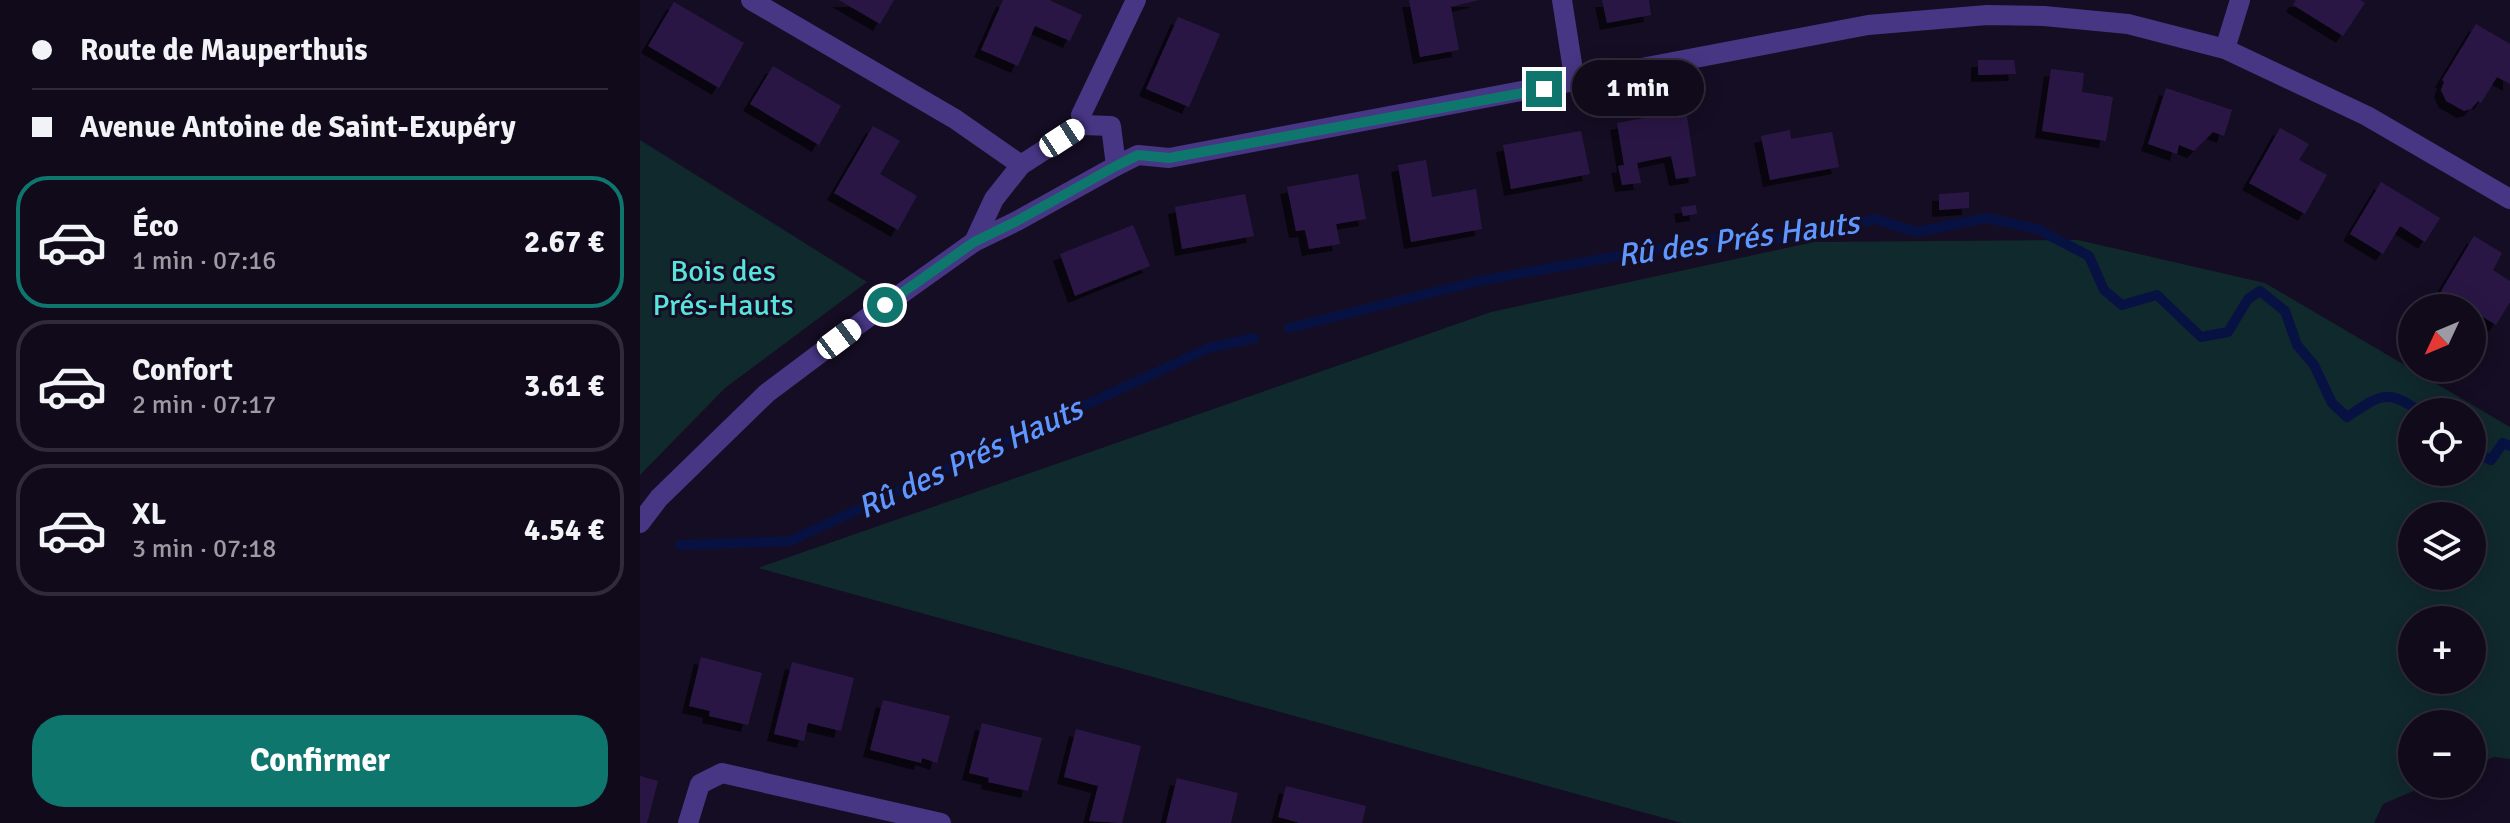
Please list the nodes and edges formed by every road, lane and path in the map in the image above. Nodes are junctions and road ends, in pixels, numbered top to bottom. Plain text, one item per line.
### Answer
1 (751, 0) edge
2 (1136, 0) edge
3 (1562, 0) edge
4 (2240, 0) edge
5 (2225, 49) junction
6 (1575, 83) junction
7 (1083, 125) junction
8 (1021, 165) junction
9 (1116, 166) junction
10 (2508, 192) edge
11 (974, 242) junction
12 (640, 523) edge
13 (688, 823) edge
14 (941, 823) edge

1 - 8 street
2 - 7 street
3 - 6 street
4 - 5 street
5 - 6 street
5 - 10 street
6 - 9 street
7 - 8 street
7 - 9 street
8 - 11 street
9 - 11 street
11 - 12 street
13 - 14 street

